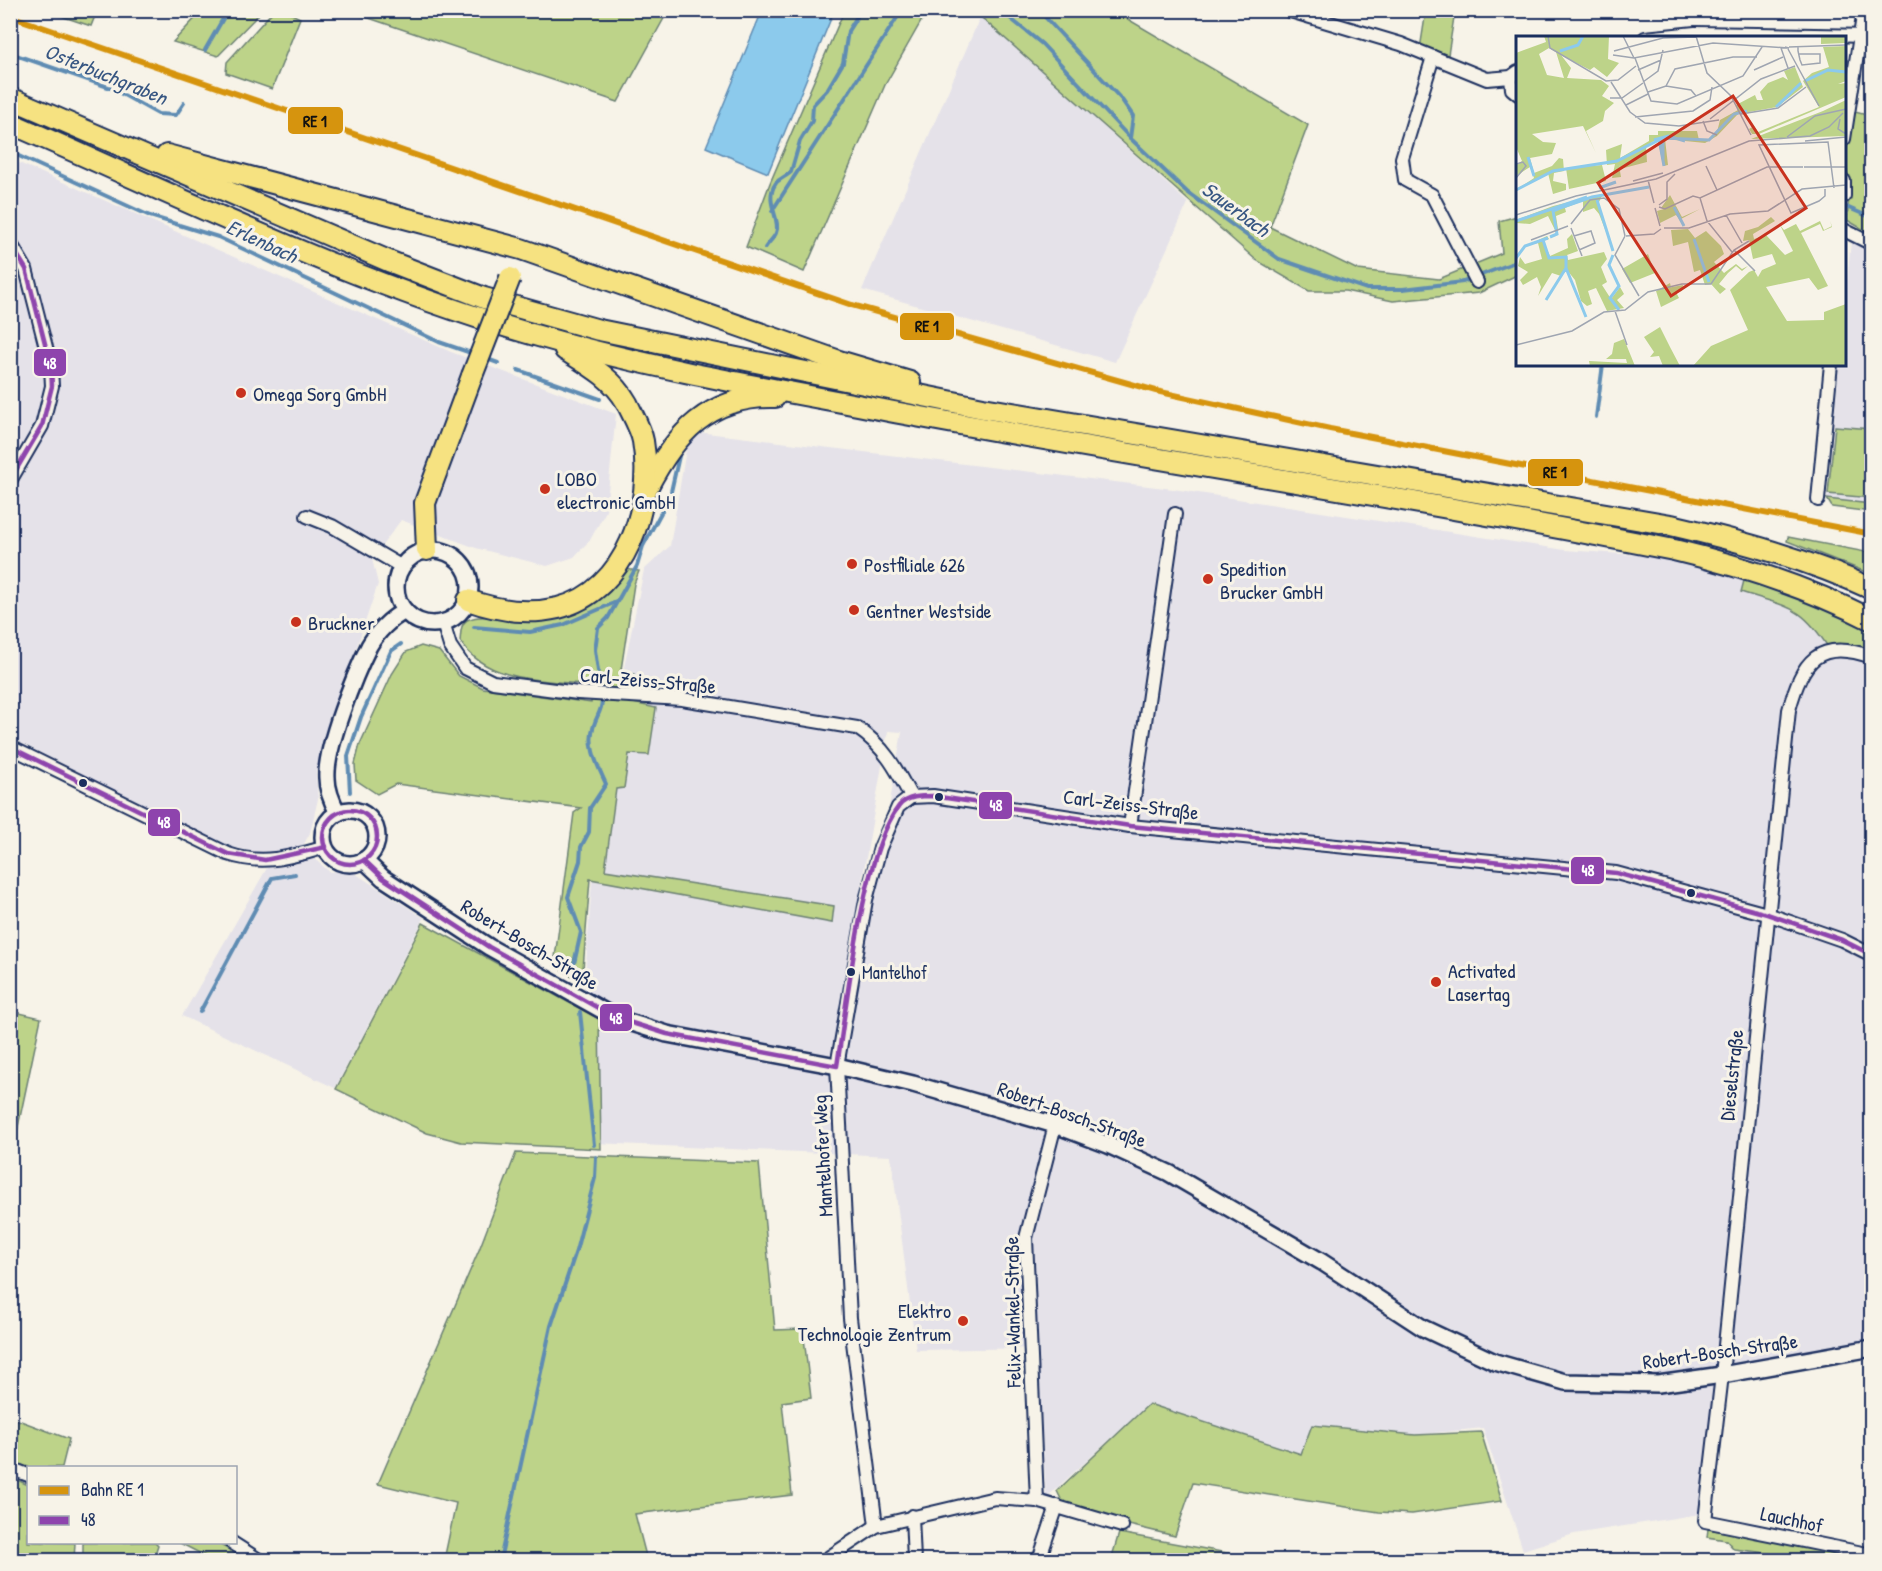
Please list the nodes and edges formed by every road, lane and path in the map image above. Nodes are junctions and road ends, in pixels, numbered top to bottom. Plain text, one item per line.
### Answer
1 (1287, 10) edge
2 (1864, 10) edge
3 (1665, 36) edge
4 (1867, 36) edge
5 (1433, 57) junction
6 (1514, 75) edge
7 (1516, 92) edge
8 (10, 98) edge
9 (10, 123) edge
10 (1846, 135) edge
11 (112, 140) junction
12 (1846, 231) edge
13 (10, 242) edge
14 (1872, 244) edge
15 (521, 249) junction
16 (1475, 276) dead end
17 (545, 338) junction
18 (1831, 366) edge
19 (825, 399) junction
20 (983, 408) junction
21 (10, 481) edge
22 (645, 493) junction
23 (1818, 500) dead end
24 (1175, 514) dead end
25 (308, 516) dead end
26 (427, 550) junction
27 (402, 567) junction
28 (1872, 589) edge
29 (468, 600) junction
30 (405, 611) junction
31 (1872, 620) edge
32 (443, 623) junction
33 (1872, 657) edge
34 (10, 747) edge
35 (911, 796) junction
36 (338, 813) junction
37 (1130, 826) junction
38 (326, 847) junction
39 (364, 860) junction
40 (1767, 914) junction
41 (1872, 955) edge
42 (837, 1066) junction
43 (1055, 1125) junction
44 (1872, 1348) edge
45 (1722, 1375) junction
46 (10, 1468) edge
47 (27, 1475) edge
48 (1037, 1501) junction
49 (1057, 1506) junction
50 (912, 1516) junction
51 (1705, 1521) joint
52 (876, 1526) junction
53 (1122, 1526) dead end
54 (234, 1544) edge
55 (1872, 1555) edge
56 (259, 1560) edge
57 (825, 1560) edge
58 (914, 1560) edge
59 (1039, 1560) edge

1 - 5 street
2 - 4 street
3 - 4 street
4 - 10 street
5 - 6 street
5 - 16 street
6 - 7 street
8 - 11 highway
9 - 17 highway
11 - 15 highway
11 - 20 highway
12 - 14 street
13 - 21 street
15 - 20 highway
15 - 26 highway, bridge
17 - 19 highway
17 - 22 highway
18 - 23 street
19 - 22 highway
19 - 31 highway
20 - 28 highway
22 - 29 highway
24 - 37 street
25 - 27 street
26 - 27 street
26 - 29 street
27 - 30 street
29 - 32 street
30 - 32 street
30 - 36 street
32 - 35 street, Carl-Zeiss-Straße
33 - 40 street, Dieselstraße
34 - 38 street
35 - 37 street, Carl-Zeiss-Straße
35 - 42 street, Mantelhofer Weg
36 - 38 street
36 - 39 street
37 - 40 street, Carl-Zeiss-Straße
38 - 39 street
39 - 42 street, Robert-Bosch-Straße
40 - 41 street, Carl-Zeiss-Straße
40 - 45 street, Dieselstraße
42 - 43 street, Robert-Bosch-Straße
42 - 52 street, Mantelhofer Weg
43 - 45 street, Robert-Bosch-Straße
43 - 48 street, Felix-Wankel-Straße
44 - 45 street, Robert-Bosch-Straße
45 - 51 street, Dieselstraße
46 - 47 street
48 - 49 street
48 - 50 street
49 - 53 street
49 - 59 street
50 - 52 street
50 - 58 street
51 - 55 street, Lauchhof
52 - 57 street
54 - 56 street

